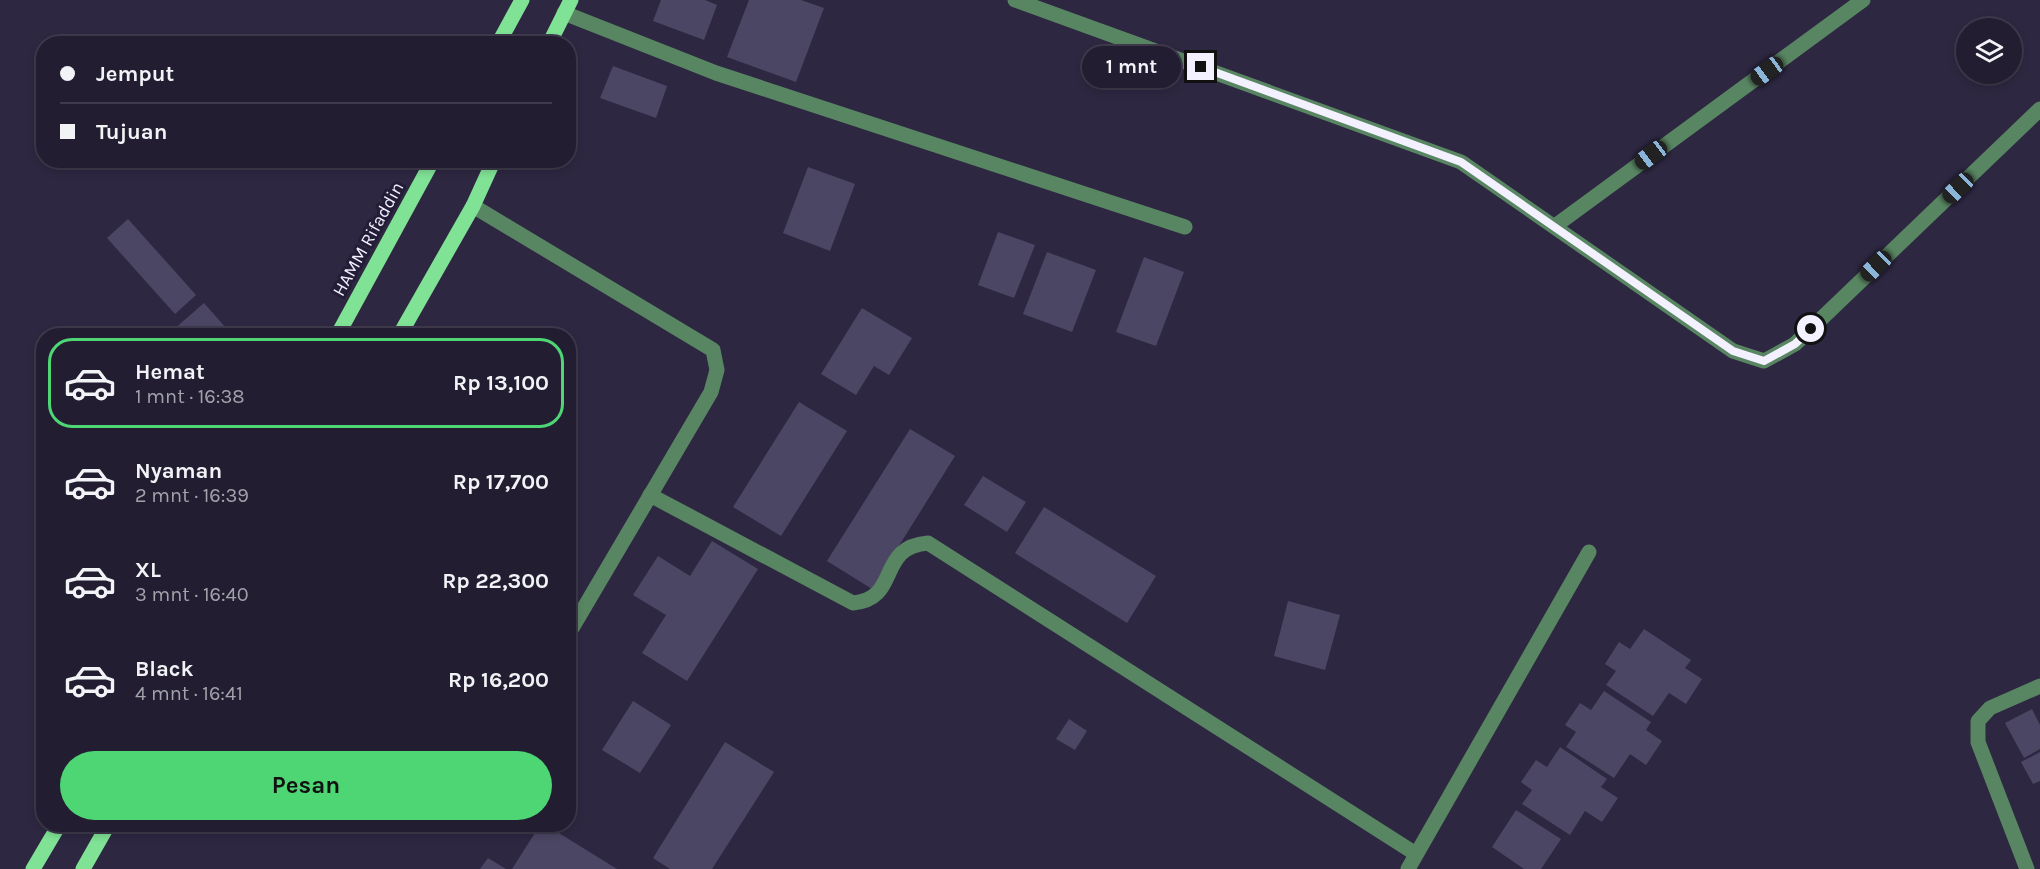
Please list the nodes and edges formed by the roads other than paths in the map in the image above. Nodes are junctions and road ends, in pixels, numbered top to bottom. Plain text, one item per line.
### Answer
1 (522, 0) edge
2 (1016, 0) edge
3 (1863, 0) edge
4 (1051, 6) edge
5 (568, 7) edge
6 (502, 36) edge
7 (553, 36) edge
8 (2040, 109) edge
9 (430, 168) edge
10 (491, 168) edge
11 (473, 206) junction
12 (1555, 226) junction
13 (1185, 227) dead end
14 (341, 328) edge
15 (404, 328) edge
16 (650, 495) junction
17 (1589, 552) dead end
18 (576, 621) edge
19 (2040, 686) edge
20 (55, 832) edge
21 (104, 832) edge
22 (1416, 854) junction
23 (33, 869) edge
24 (83, 869) edge
25 (1408, 869) edge
26 (2027, 869) edge

1 - 6 main road
2 - 4 street
3 - 12 street
4 - 12 street
5 - 7 main road
5 - 13 street
8 - 12 street
9 - 14 main road, HAMM Rifaddin
10 - 11 main road
11 - 15 main road
11 - 16 street
16 - 18 street
16 - 22 street
17 - 22 street
19 - 26 street
20 - 23 main road
21 - 24 main road
22 - 25 street

